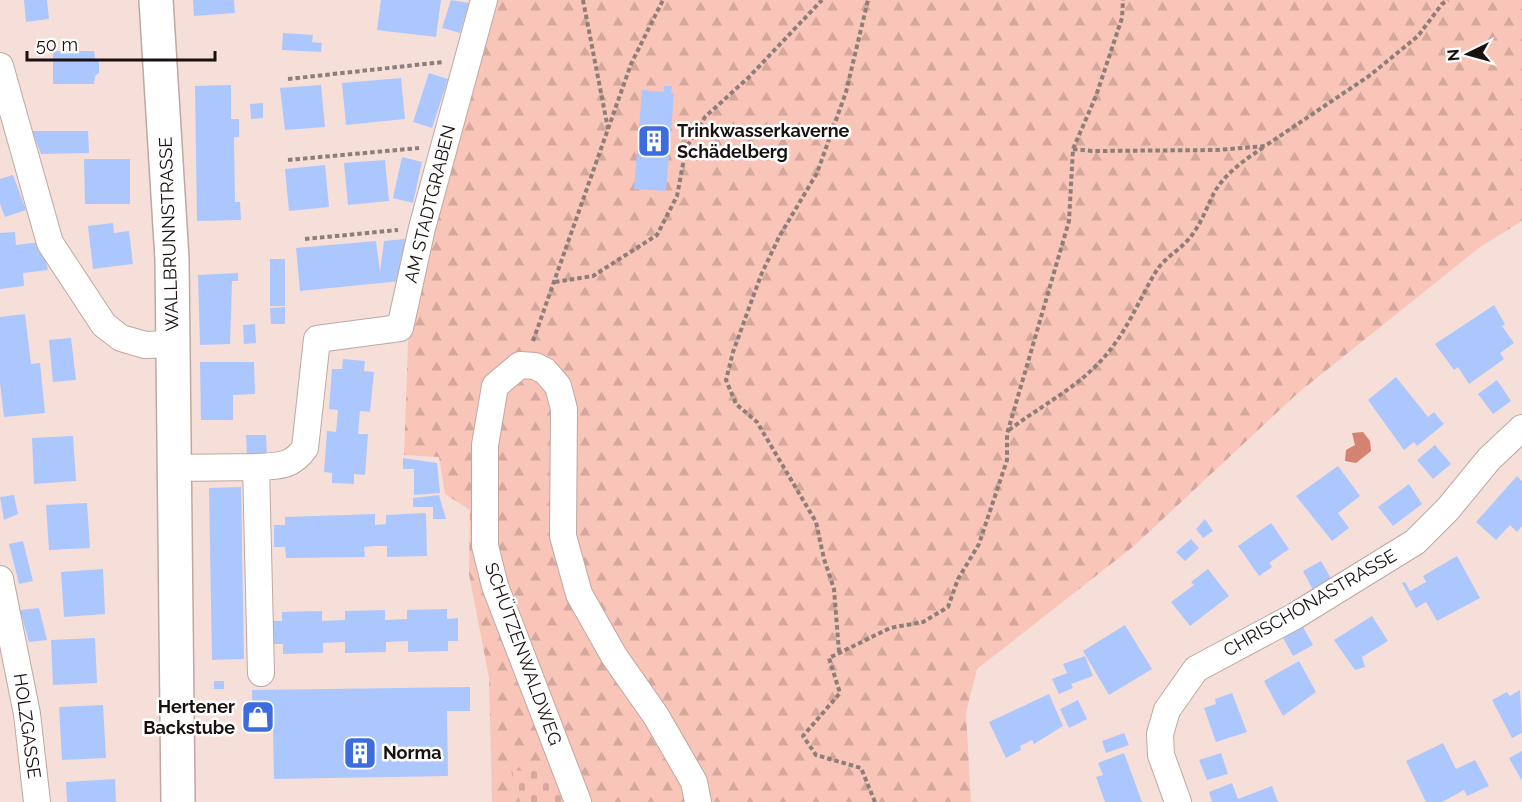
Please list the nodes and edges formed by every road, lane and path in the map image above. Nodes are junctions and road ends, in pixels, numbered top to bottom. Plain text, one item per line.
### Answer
1 (156, 0) edge
2 (484, 0) edge
3 (583, 0) edge
4 (663, 0) edge
5 (822, 0) edge
6 (868, 0) edge
7 (1123, 0) edge
8 (1448, 0) edge
9 (467, 60) junction
10 (0, 66) edge
11 (288, 79) dead end
12 (608, 130) junction
13 (444, 145) junction
14 (1265, 146) junction
15 (1073, 148) junction
16 (288, 160) dead end
17 (422, 228) junction
18 (304, 239) dead end
19 (555, 282) junction
20 (173, 344) junction
21 (520, 366) junction
22 (1522, 428) edge
23 (1008, 430) junction
24 (256, 467) junction
25 (174, 468) junction
26 (0, 579) edge
27 (6, 641) edge
28 (839, 652) junction
29 (261, 674) dead end
30 (37, 802) edge
31 (178, 802) edge
32 (578, 802) edge
33 (698, 802) edge
34 (875, 802) edge
35 (1178, 802) edge

1 - 20 main road, WALLBRUNNSTRASSE
2 - 9 street, AM STADTGRABEN
3 - 12 path
4 - 12 path
5 - 19 path
6 - 28 path
7 - 15 path
8 - 14 path
9 - 11 path
9 - 13 street, AM STADTGRABEN
10 - 20 street
12 - 19 path
13 - 16 path
13 - 17 street, AM STADTGRABEN
14 - 15 path
14 - 23 path
15 - 23 path
17 - 18 path
17 - 24 street, AM STADTGRABEN
19 - 21 path
20 - 25 main road, WALLBRUNNSTRASSE
21 - 32 street, SCHÜTZENWALDWEG
21 - 33 street
22 - 35 street, CHRISCHONASTRASSE
23 - 28 path
24 - 25 street
24 - 29 street
25 - 31 main road, WALLBRUNNSTRASSE
26 - 27 street, HOLZGASSE
27 - 30 street, HOLZGASSE
28 - 34 path

